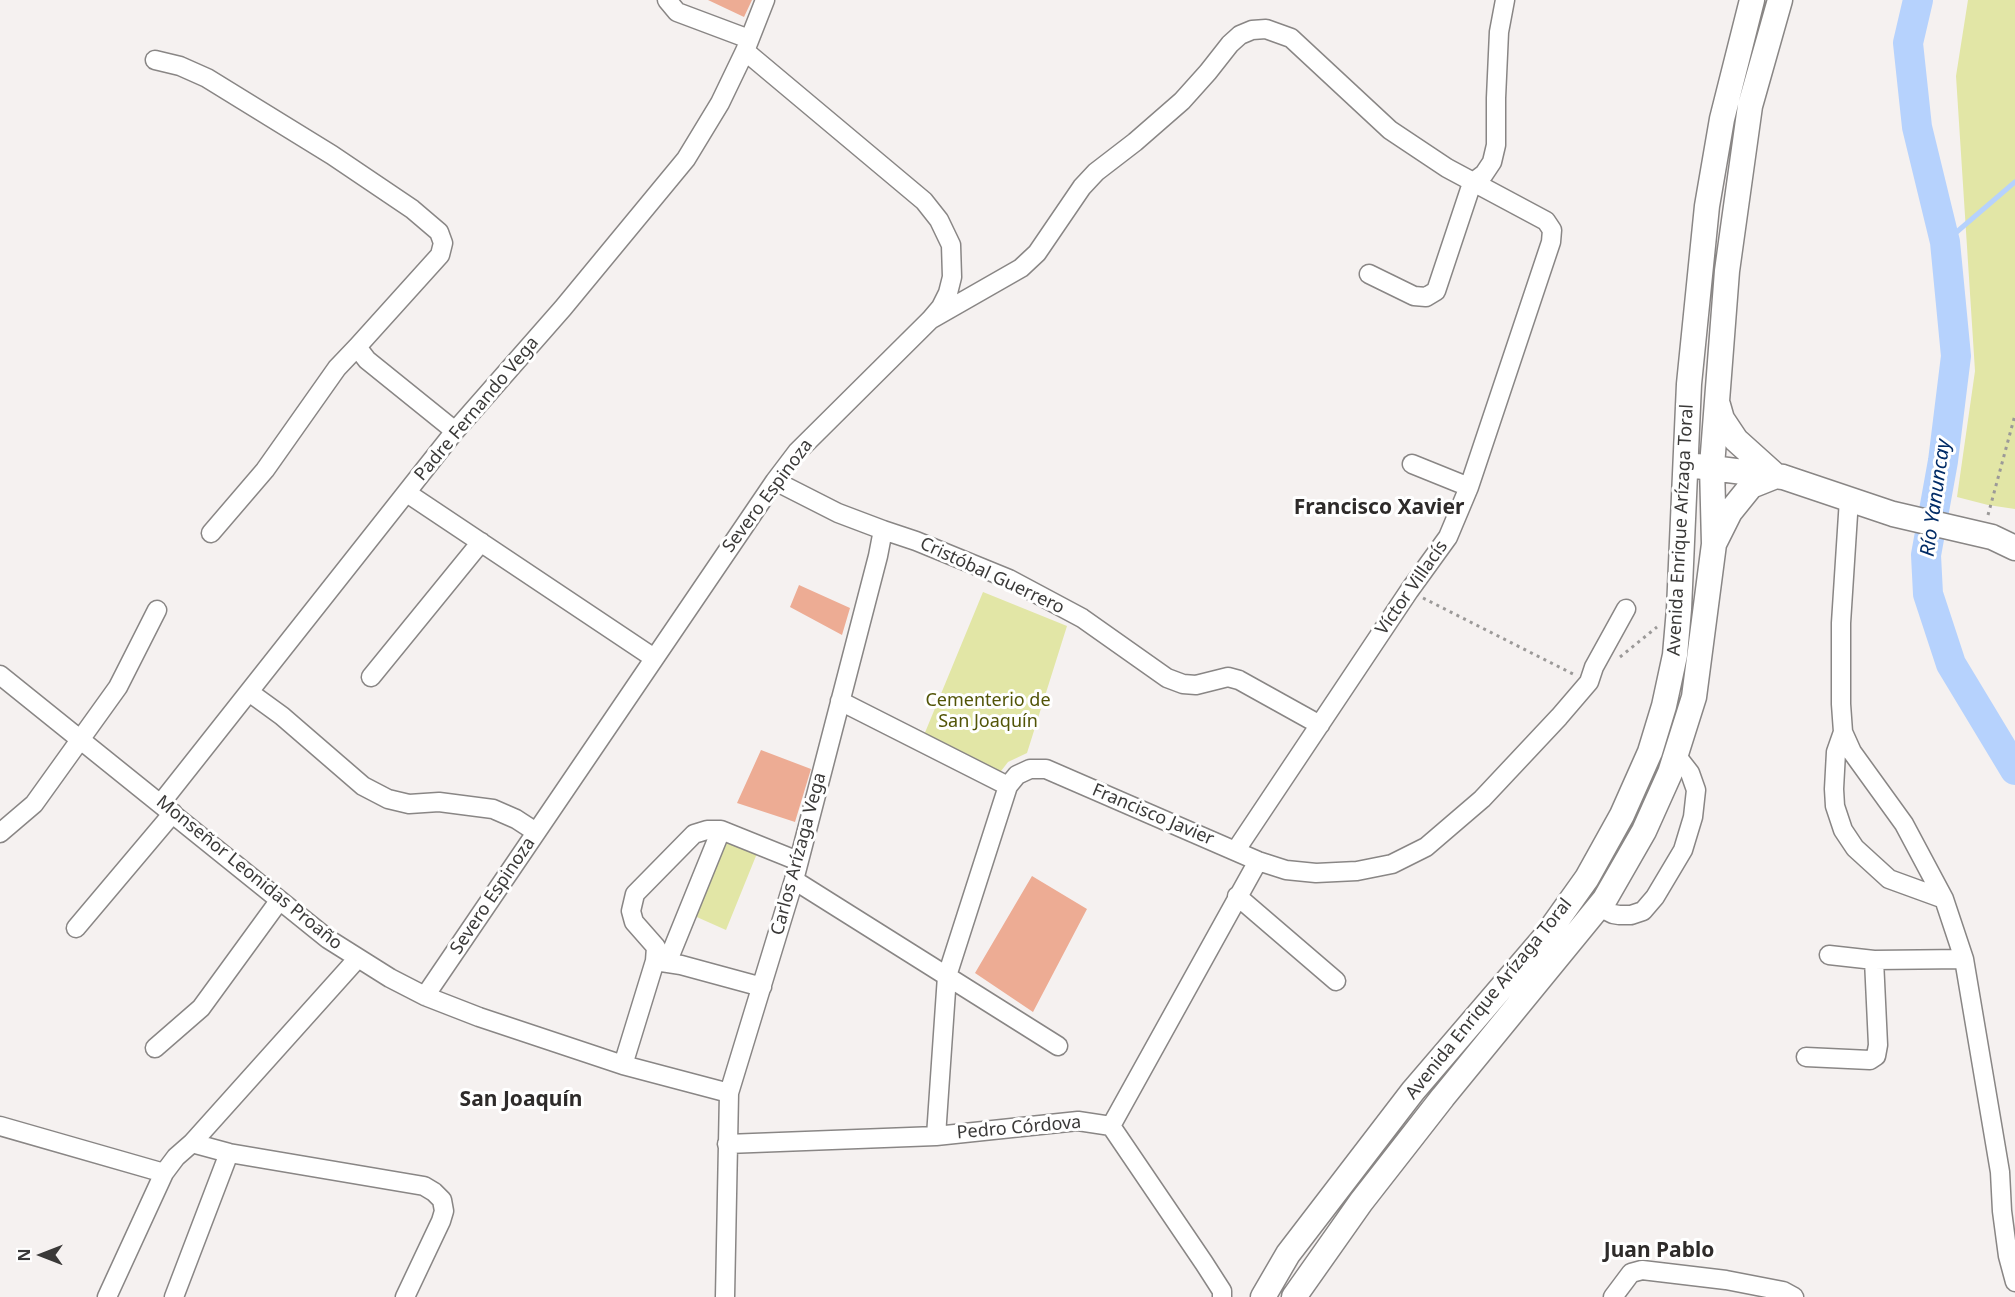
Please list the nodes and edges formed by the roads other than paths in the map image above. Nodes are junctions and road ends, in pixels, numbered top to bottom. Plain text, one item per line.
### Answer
1 (667, 0) edge
2 (765, 0) edge
3 (1505, 0) edge
4 (1752, 0) edge
5 (1780, 0) edge
6 (747, 45) junction
7 (155, 60) dead end
8 (1472, 183) junction
9 (1369, 274) dead end
10 (930, 320) junction
11 (357, 347) junction
12 (1717, 401) junction
13 (455, 431) junction
14 (1412, 464) dead end
15 (1685, 465) junction
16 (1712, 466) junction
17 (1776, 476) junction
18 (775, 481) junction
19 (1469, 487) junction
20 (407, 493) junction
21 (1849, 499) junction
22 (883, 530) junction
23 (211, 533) dead end
24 (1994, 534) edge
25 (481, 542) junction
26 (1714, 544) junction
27 (2015, 548) edge
28 (1626, 609) dead end
29 (157, 610) dead end
30 (654, 658) junction
31 (0, 675) edge
32 (370, 676) dead end
33 (249, 692) junction
34 (840, 701) junction
35 (1320, 725) junction
36 (1843, 732) junction
37 (81, 738) junction
38 (1676, 755) junction
39 (1008, 786) junction
40 (167, 808) junction
41 (721, 830) junction
42 (536, 832) junction
43 (0, 833) edge
44 (1236, 850) junction
45 (798, 861) junction
46 (1258, 861) junction
47 (794, 880) junction
48 (1237, 896) junction
49 (1944, 899) junction
50 (279, 901) junction
51 (1599, 907) junction
52 (76, 928) dead end
53 (1829, 955) dead end
54 (358, 958) junction
55 (1964, 959) junction
56 (1874, 960) junction
57 (661, 962) junction
58 (947, 976) junction
59 (1336, 981) dead end
60 (762, 987) junction
61 (425, 996) junction
62 (1058, 1046) dead end
63 (155, 1048) dead end
64 (1806, 1057) dead end
65 (622, 1065) junction
66 (729, 1093) junction
67 (0, 1126) edge
68 (1111, 1126) junction
69 (936, 1136) junction
70 (192, 1143) junction
71 (728, 1144) junction
72 (229, 1153) junction
73 (164, 1173) junction
74 (2015, 1282) edge
75 (1222, 1294) edge
76 (107, 1297) edge
77 (174, 1297) edge
78 (405, 1297) edge
79 (725, 1297) edge
80 (1263, 1297) edge
81 (1294, 1297) edge
82 (1613, 1297) edge
83 (1794, 1297) edge

1 - 6 street, Severo Espinoza
2 - 6 street, Padre Fernando Vega
3 - 8 street
4 - 15 main road, Avenida Enrique Arízaga Toral
5 - 12 main road, Avenida Enrique Arízaga Toral
6 - 10 street, Severo Espinoza
6 - 13 street, Padre Fernando Vega
7 - 11 street
8 - 9 street
8 - 10 street
8 - 19 street, Víctor Villacís
10 - 18 street, Severo Espinoza
11 - 13 street
11 - 23 street
12 - 16 main road, Avenida Enrique Arízaga Toral
12 - 17 main road
13 - 20 street, Padre Fernando Vega
14 - 19 street
15 - 16 main road
15 - 80 main road, Avenida Enrique Arízaga Toral
16 - 17 main road
16 - 26 main road, Avenida Enrique Arízaga Toral
17 - 21 main road
17 - 26 main road
18 - 22 street
18 - 30 street, Severo Espinoza
19 - 35 street, Víctor Villacís
20 - 25 street
20 - 33 street, Padre Fernando Vega
21 - 24 main road
21 - 36 street
22 - 34 street, Carlos Arízaga Vega
22 - 35 street, Cristóbal Guerrero
24 - 27 main road
25 - 30 street
25 - 32 street
26 - 38 main road, Avenida Enrique Arízaga Toral
28 - 46 street, Francisco Javier
29 - 37 street
30 - 42 street, Severo Espinoza
31 - 37 street, Monseñor Leonidas Proaño
33 - 40 street, Padre Fernando Vega
33 - 42 street
34 - 39 street
34 - 45 street, Carlos Arízaga Vega
35 - 44 street, Víctor Villacís
36 - 49 street
36 - 49 street
37 - 40 street, Monseñor Leonidas Proaño
37 - 43 street
38 - 51 main road, Avenida Enrique Arízaga Toral
38 - 51 street
39 - 44 street, Francisco Javier
39 - 58 street
40 - 50 street, Monseñor Leonidas Proaño
40 - 52 street, Padre Fernando Vega
41 - 45 street
41 - 57 street
41 - 57 street
42 - 61 street, Severo Espinoza
44 - 46 street, Francisco Javier
45 - 47 street, Carlos Arízaga Vega
46 - 48 street
47 - 58 street
47 - 60 street, Carlos Arízaga Vega
48 - 59 street
48 - 68 street
49 - 55 street
50 - 54 street, Monseñor Leonidas Proaño
50 - 63 street
51 - 81 main road, Avenida Enrique Arízaga Toral
53 - 56 street
54 - 61 street, Monseñor Leonidas Proaño
54 - 70 street
55 - 56 street
55 - 74 street
56 - 64 street
57 - 60 street
57 - 65 street
58 - 62 street
58 - 69 street
60 - 66 street, Carlos Arízaga Vega
61 - 65 street, Monseñor Leonidas Proaño
65 - 66 street, Monseñor Leonidas Proaño
66 - 71 street, Carlos Arízaga Vega
67 - 73 street
68 - 69 street, Pedro Córdova
68 - 75 street
69 - 71 street, Pedro Córdova
70 - 72 street
70 - 73 street
71 - 79 street, Carlos Arízaga Vega
72 - 77 street
72 - 78 street
73 - 76 street
82 - 83 street

